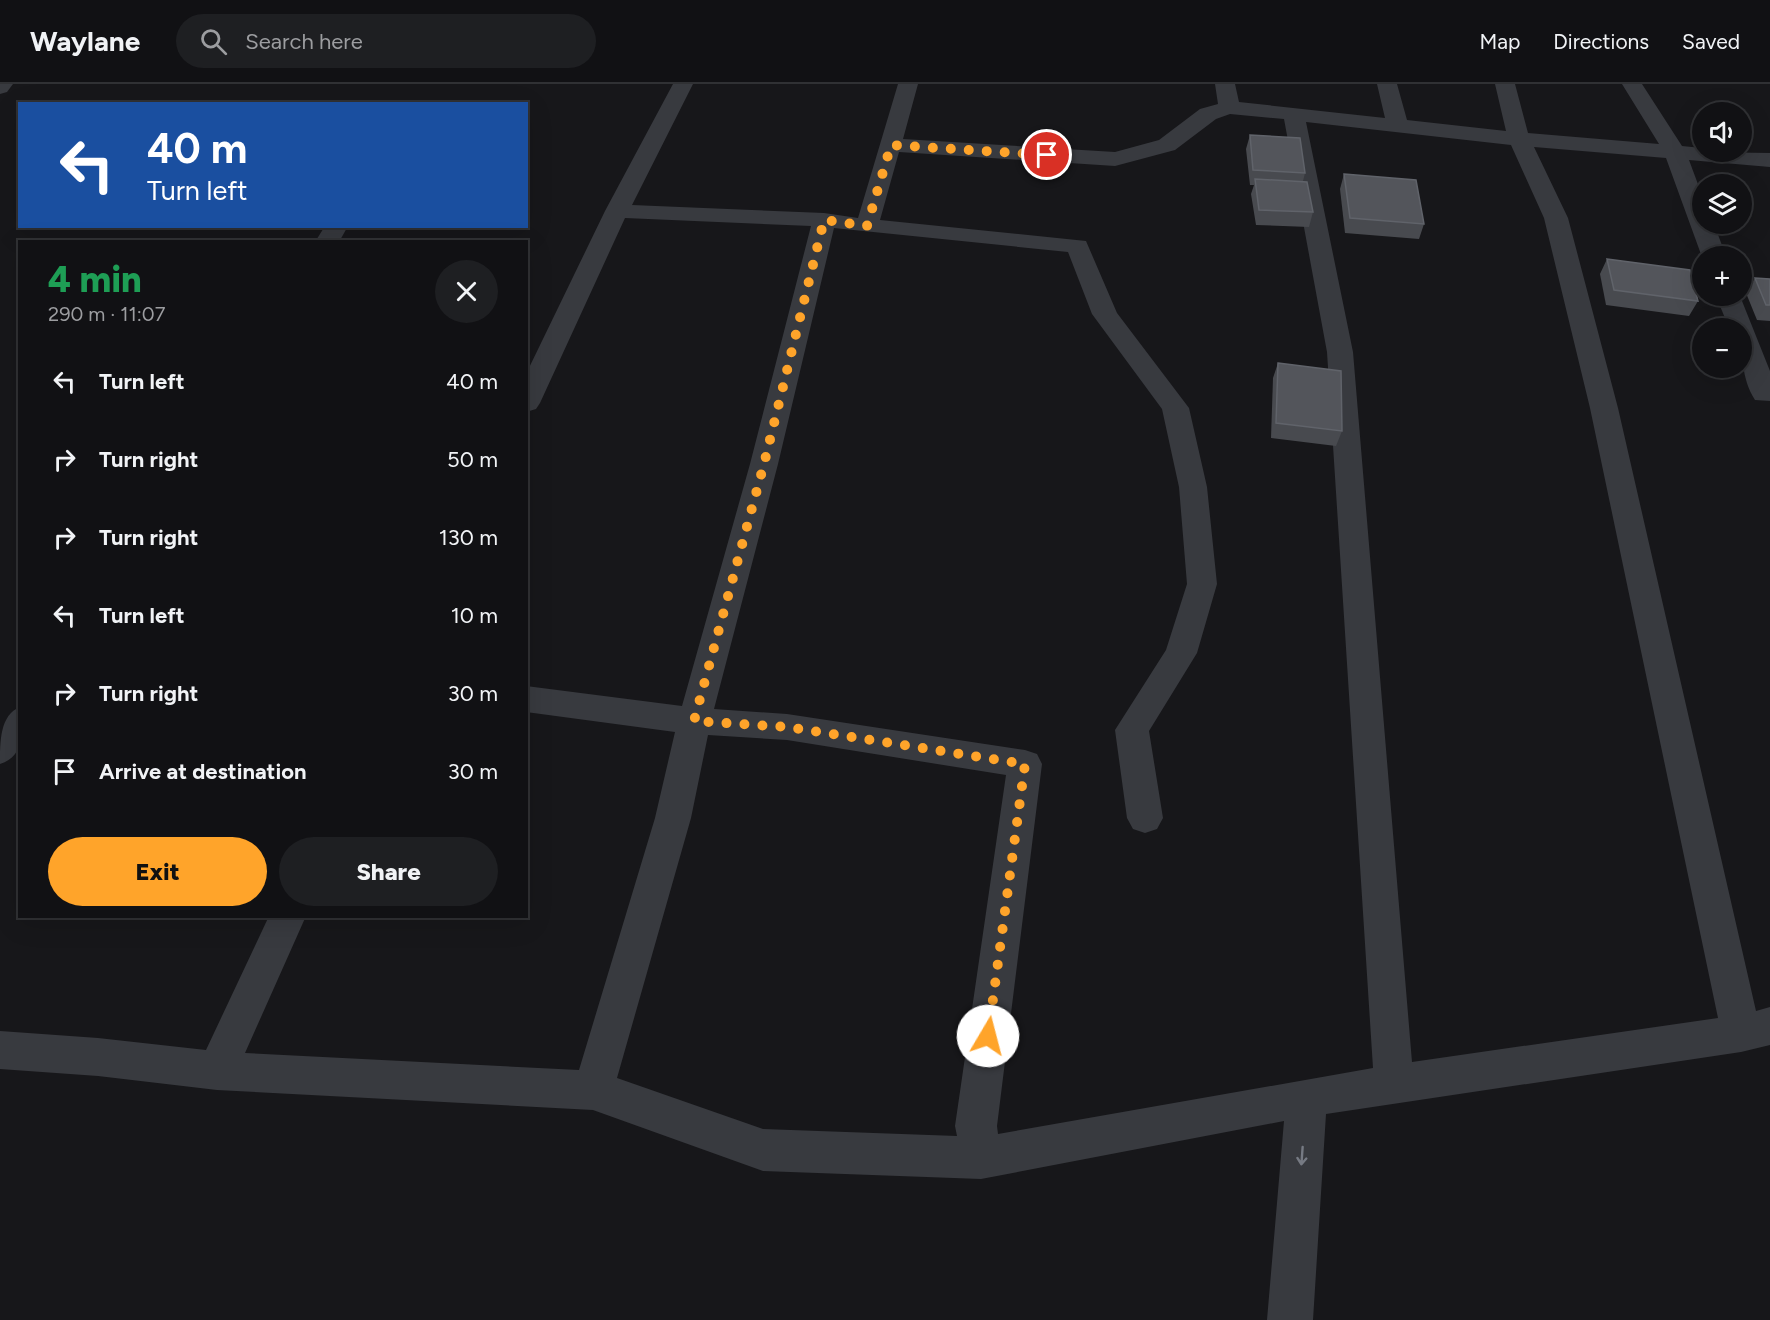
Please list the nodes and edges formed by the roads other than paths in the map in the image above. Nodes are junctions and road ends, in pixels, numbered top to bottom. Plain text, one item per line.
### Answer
1 (3, 84) edge
2 (682, 84) edge
3 (908, 84) edge
4 (1225, 84) edge
5 (1387, 84) edge
6 (1505, 84) edge
7 (1632, 84) edge
8 (0, 88) edge
9 (1229, 107) junction
10 (1294, 114) junction
11 (1397, 125) junction
12 (1519, 139) junction
13 (891, 145) junction
14 (1675, 152) junction
15 (1770, 160) edge
16 (617, 211) junction
17 (824, 220) junction
18 (867, 226) junction
19 (1710, 246) edge
20 (1752, 359) edge
21 (1765, 394) dead end
22 (528, 399) edge
23 (528, 699) edge
24 (694, 721) junction
25 (18, 723) edge
26 (0, 750) edge
27 (1145, 818) dead end
28 (287, 918) edge
29 (1755, 1029) edge
30 (0, 1050) edge
31 (217, 1071) junction
32 (1394, 1084) junction
33 (593, 1090) junction
34 (1307, 1097) junction
35 (981, 1158) junction
36 (1290, 1320) edge

1 - 8 street
2 - 16 street
3 - 13 street
4 - 9 street
5 - 11 street
6 - 12 street
7 - 14 street
9 - 10 street
9 - 13 street
10 - 11 street
10 - 32 street
11 - 12 street
12 - 14 street
12 - 29 street
13 - 18 street
14 - 15 street
14 - 19 street
16 - 17 street
16 - 22 street
17 - 18 street
17 - 24 street
18 - 27 street
20 - 21 street
23 - 24 street
24 - 33 street
24 - 35 street
25 - 26 street
28 - 31 street
29 - 32 street
30 - 31 street
31 - 33 street
32 - 34 street
33 - 35 street
34 - 35 street
34 -> 36 street

